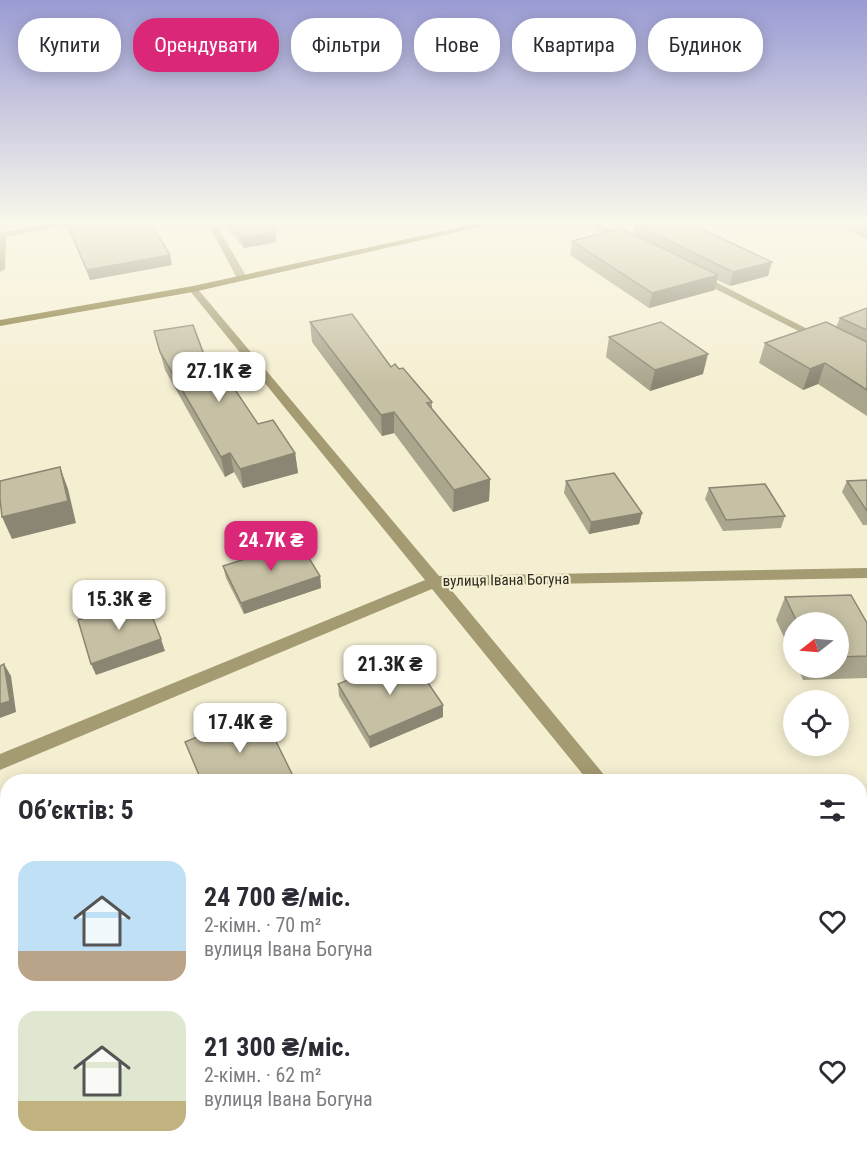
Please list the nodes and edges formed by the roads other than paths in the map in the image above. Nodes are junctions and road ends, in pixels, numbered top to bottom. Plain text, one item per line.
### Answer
1 (251, 276) edge
2 (697, 276) edge
3 (242, 278) joint
4 (194, 289) junction
5 (0, 323) edge
6 (835, 345) edge
7 (867, 573) edge
8 (437, 581) junction
9 (0, 762) edge
10 (594, 774) edge

1 - 3 main road
2 - 6 street
3 - 4 main road
4 - 5 main road
4 - 8 street
7 - 8 street, вулиця Івана Богуна
8 - 9 street, вулиця Івана Богуна
8 - 10 street

